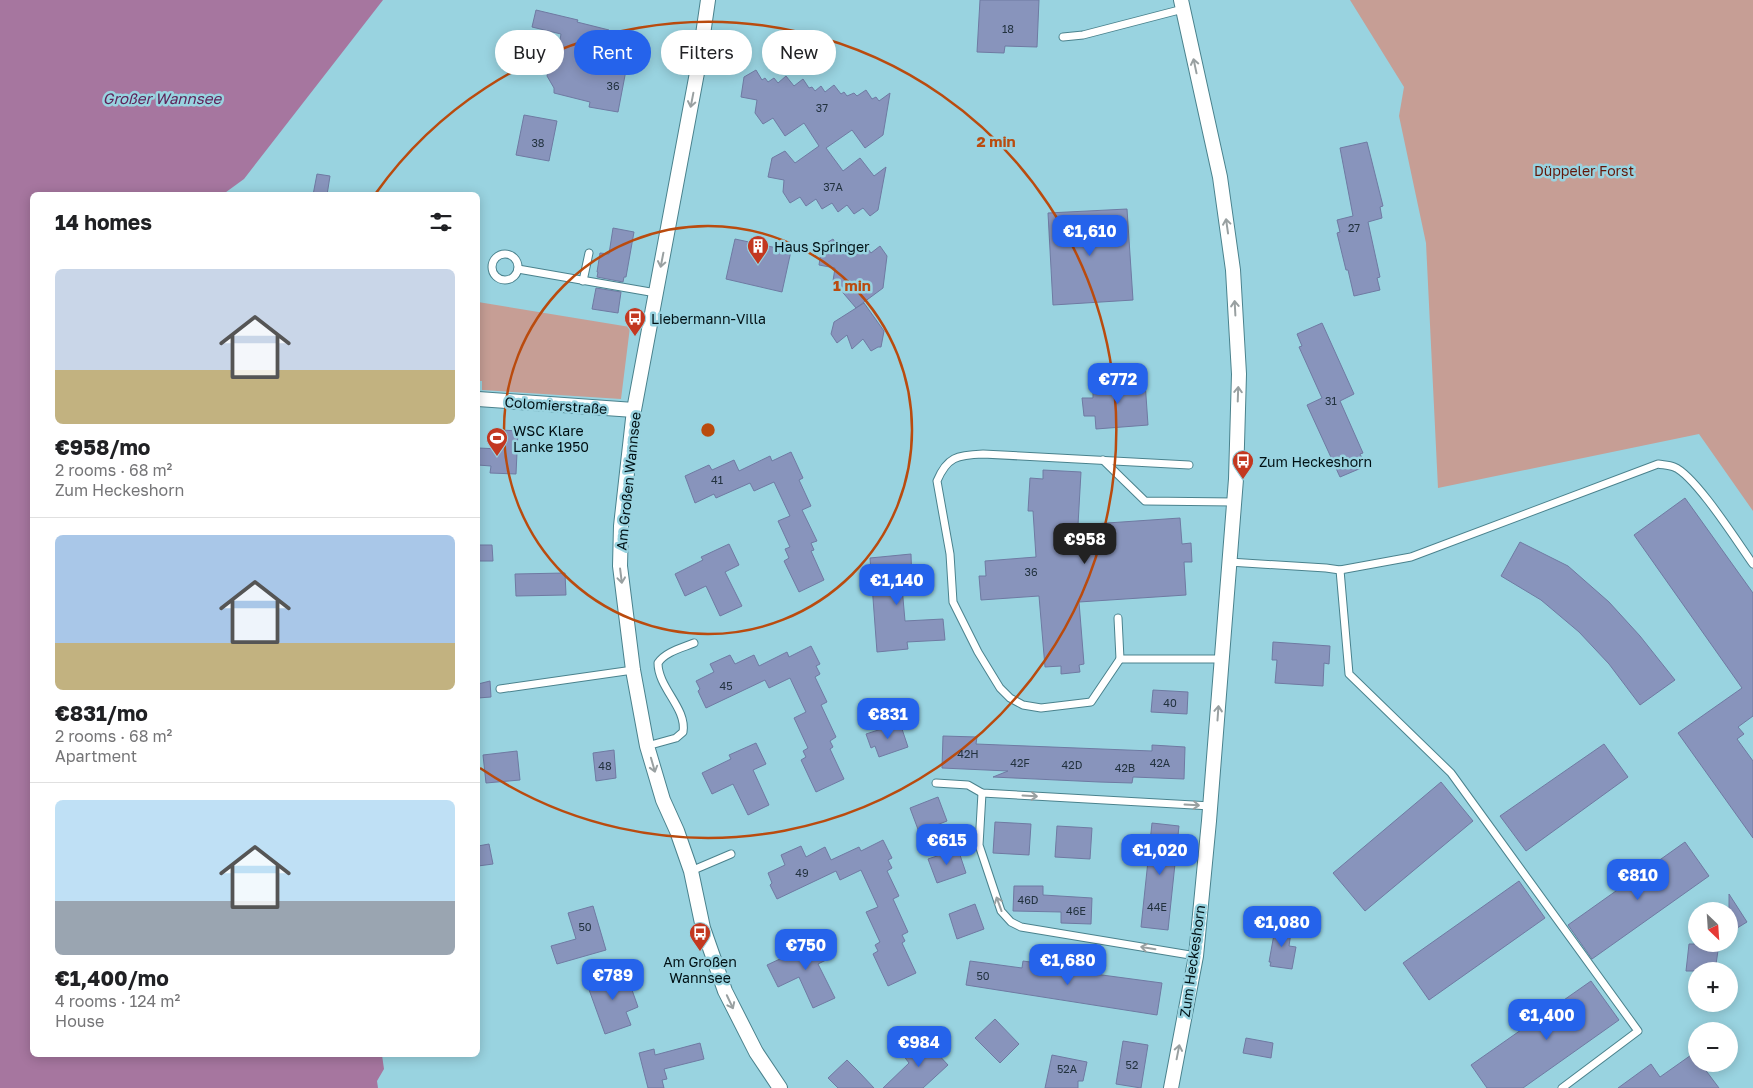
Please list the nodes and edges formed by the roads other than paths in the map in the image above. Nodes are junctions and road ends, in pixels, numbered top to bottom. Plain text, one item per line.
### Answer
1 (708, 0) edge
2 (1182, 4) edge
3 (1064, 37) dead end
4 (589, 253) dead end
5 (518, 269) dead end
6 (583, 281) junction
7 (656, 293) junction
8 (480, 399) edge
9 (634, 410) junction
10 (1103, 460) junction
11 (1189, 464) dead end
12 (1234, 502) junction
13 (1229, 562) junction
14 (1753, 564) edge
15 (1340, 570) junction
16 (1118, 618) dead end
17 (694, 643) dead end
18 (1120, 659) junction
19 (1222, 659) junction
20 (633, 670) junction
21 (500, 689) dead end
22 (647, 746) junction
23 (936, 783) dead end
24 (982, 793) junction
25 (1211, 806) junction
26 (731, 854) dead end
27 (691, 871) junction
28 (1196, 956) junction
29 (780, 1088) edge
30 (1171, 1088) edge
31 (1562, 1088) edge

1 -> 7 street, Am Großen Wannsee
2 - 3 lane
12 -> 2 street, Zum Heckeshorn
4 - 6 lane
5 - 6 lane
6 - 7 lane
7 - 9 street, Am Großen Wannsee
8 - 9 street, Colomierstraße
9 -> 20 street, Am Großen Wannsee
10 - 11 lane
10 - 12 lane
10 - 18 lane
12 - 13 street, Zum Heckeshorn
13 - 15 lane
13 - 19 street, Zum Heckeshorn
14 - 15 lane
15 - 31 lane
16 - 18 lane
17 - 22 lane
18 - 19 lane
25 -> 19 street, Zum Heckeshorn
20 - 21 lane
20 - 22 street, Am Großen Wannsee
22 -> 27 street, Am Großen Wannsee
23 - 24 lane
24 -> 25 lane
28 -> 24 lane
25 - 28 street, Zum Heckeshorn
26 - 27 lane
27 -> 29 street, Am Großen Wannsee
30 -> 28 street, Zum Heckeshorn

